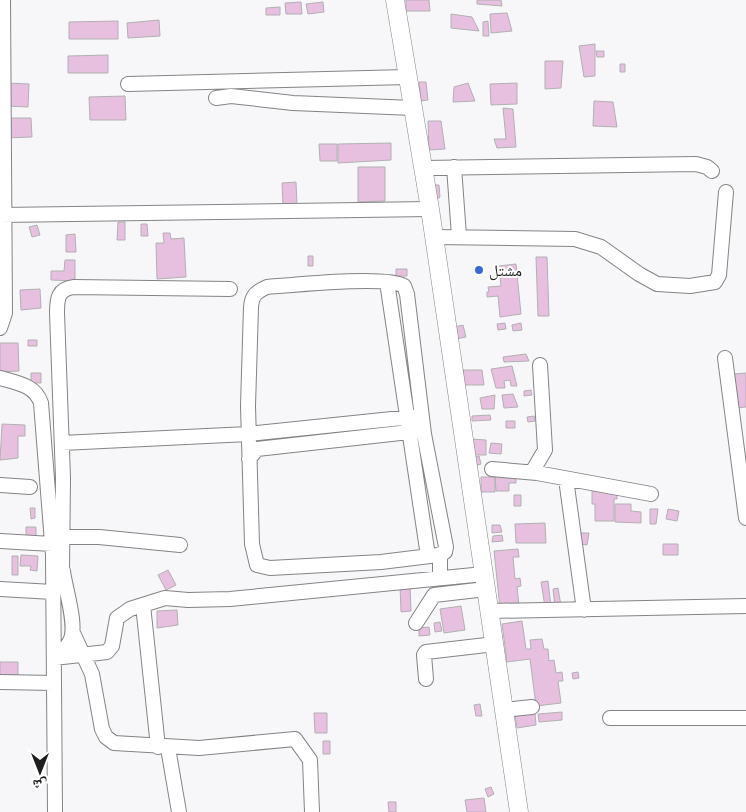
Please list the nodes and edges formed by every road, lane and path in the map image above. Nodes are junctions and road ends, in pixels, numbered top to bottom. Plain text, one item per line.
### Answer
1 (3, 0) edge
2 (395, 0) edge
3 (408, 77) junction
4 (128, 84) dead end
5 (216, 98) dead end
6 (413, 108) junction
7 (454, 167) junction
8 (423, 168) junction
9 (712, 171) dead end
10 (726, 192) dead end
11 (430, 209) junction
12 (2, 215) edge
13 (459, 236) junction
14 (434, 237) junction
15 (387, 282) junction
16 (230, 289) dead end
17 (0, 328) edge
18 (725, 358) dead end
19 (540, 365) dead end
20 (0, 378) edge
21 (407, 418) junction
22 (422, 423) junction
23 (409, 432) junction
24 (248, 434) junction
25 (62, 442) junction
26 (249, 459) junction
27 (492, 469) dead end
28 (532, 472) junction
29 (566, 479) junction
30 (0, 485) edge
31 (30, 487) dead end
32 (650, 494) dead end
33 (746, 518) edge
34 (0, 540) edge
35 (55, 540) junction
36 (180, 545) dead end
37 (433, 555) junction
38 (62, 570) junction
39 (440, 578) junction
40 (485, 581) junction
41 (0, 589) edge
42 (53, 589) junction
43 (143, 605) junction
44 (746, 606) edge
45 (584, 610) junction
46 (490, 611) junction
47 (416, 623) dead end
48 (73, 634) junction
49 (495, 644) junction
50 (85, 655) junction
51 (54, 658) junction
52 (426, 678) dead end
53 (0, 682) edge
54 (54, 683) junction
55 (532, 707) dead end
56 (504, 710) junction
57 (610, 718) dead end
58 (746, 718) edge
59 (163, 748) junction
60 (55, 812) edge
61 (179, 812) edge
62 (312, 812) edge
63 (519, 812) edge

1 - 12 street
2 - 3 main road
3 - 4 street
3 - 6 main road
5 - 6 street
6 - 8 main road
7 - 8 street
7 - 9 street
7 - 13 street
8 - 11 main road
10 - 13 street
11 - 12 street
11 - 14 main road
12 - 17 street
13 - 14 street
14 - 40 main road
15 - 21 street
15 - 22 street
15 - 24 street
16 - 25 street
18 - 33 street
19 - 28 street
20 - 35 street
21 - 22 street
21 - 23 street
21 - 24 street
22 - 23 street
22 - 37 street
23 - 26 street
23 - 37 street
24 - 25 street
24 - 26 street
25 - 35 street
26 - 37 street
27 - 28 street
28 - 29 street
29 - 32 street
29 - 45 street
30 - 31 street
34 - 35 street
35 - 36 street
35 - 38 street
35 - 42 street
37 - 39 street
38 - 42 street
38 - 48 street
39 - 40 street
39 - 43 street
40 - 46 main road
40 - 47 street
41 - 42 street
42 - 51 street
43 - 50 street
43 - 59 street
44 - 45 street
45 - 46 street
46 - 49 main road
48 - 50 street
48 - 51 street
49 - 52 street
49 - 56 main road
50 - 51 street
50 - 59 street
51 - 54 street
53 - 54 street
54 - 60 street
55 - 56 street
56 - 63 main road
57 - 58 street
59 - 61 street
59 - 62 street

